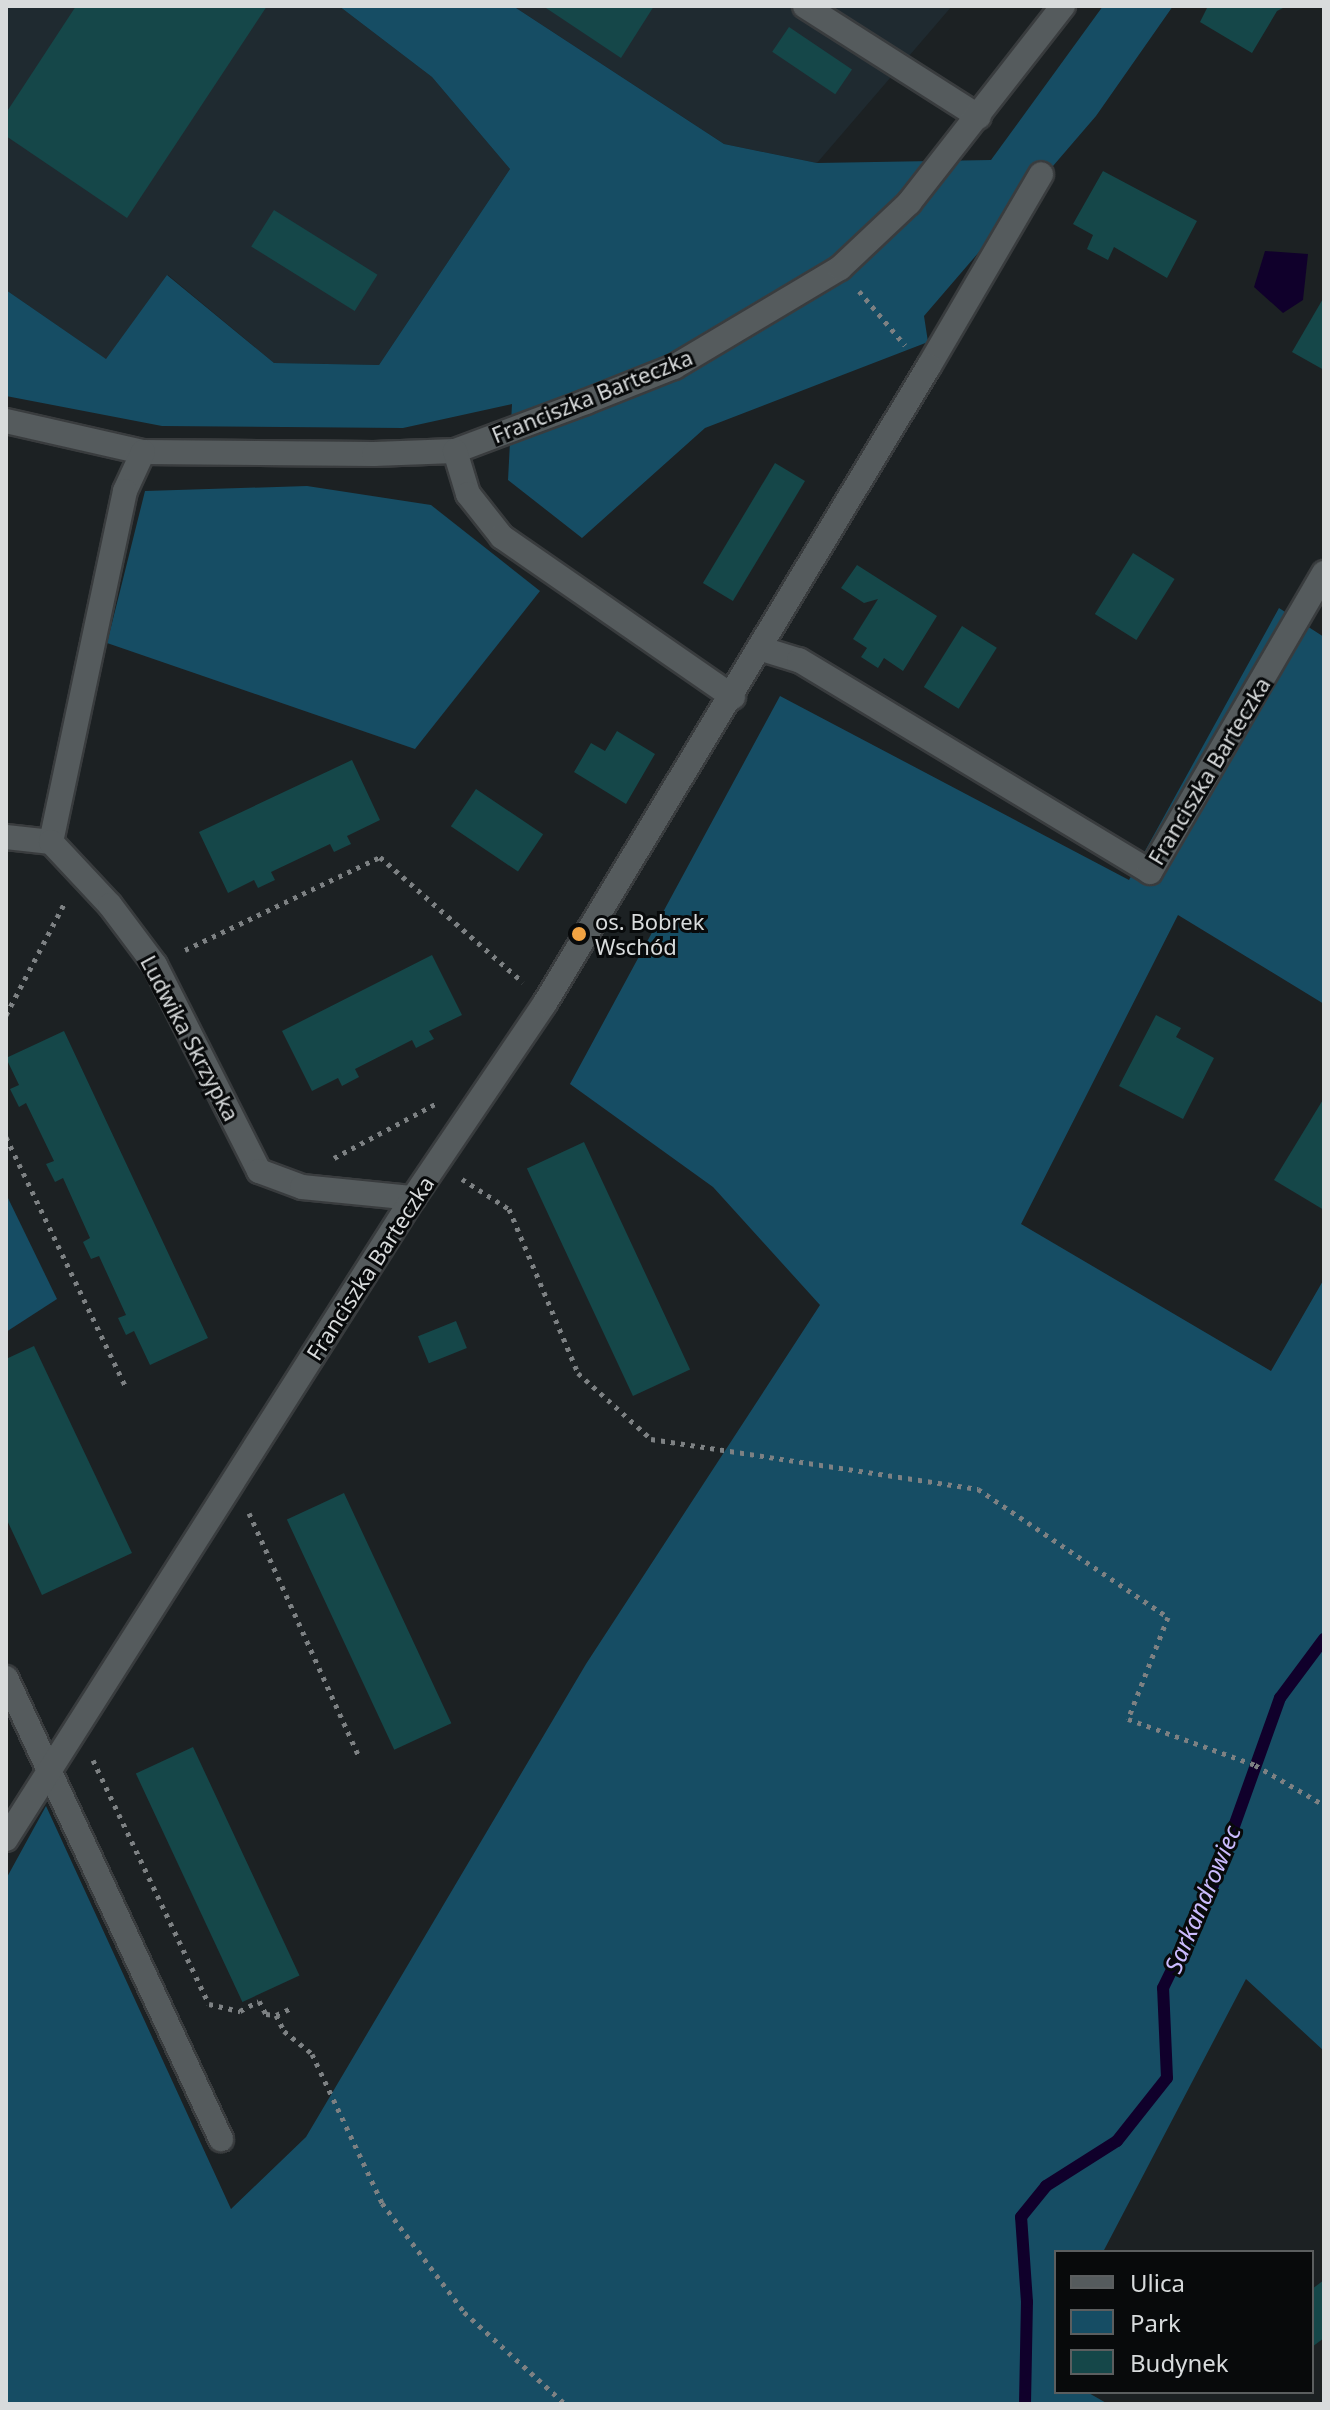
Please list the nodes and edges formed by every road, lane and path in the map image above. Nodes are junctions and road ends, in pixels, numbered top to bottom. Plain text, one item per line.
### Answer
1 (805, 6) edge
2 (1063, 6) edge
3 (979, 117) junction
4 (1041, 174) dead end
5 (856, 288) dead end
6 (921, 360) junction
7 (6, 421) edge
8 (455, 451) junction
9 (143, 452) junction
10 (1324, 573) edge
11 (762, 649) junction
12 (733, 697) junction
13 (6, 837) edge
14 (51, 842) junction
15 (81, 872) junction
16 (155, 965) junction
17 (545, 1003) junction
18 (6, 1015) edge
19 (472, 1114) junction
20 (6, 1137) edge
21 (438, 1163) junction
22 (302, 1187) junction
23 (413, 1198) junction
24 (125, 1385) dead end
25 (226, 1496) junction
26 (6, 1678) edge
27 (78, 1729) junction
28 (358, 1754) dead end
29 (49, 1771) junction
30 (1324, 1805) edge
31 (6, 1839) edge
32 (292, 2008) dead end
33 (276, 2015) junction
34 (221, 2139) dead end
35 (565, 2404) edge
36 (1281, 2404) edge
37 (1296, 2404) edge

1 - 3 street
2 - 3 street, Franciszka Barteczka
3 - 8 street, Franciszka Barteczka
4 - 6 street, Franciszka Barteczka
5 - 6 path
6 - 11 street, Franciszka Barteczka
7 - 9 street
8 - 9 street
8 - 12 street
9 - 14 street
10 - 11 street, Franciszka Barteczka
11 - 12 street, Franciszka Barteczka
12 - 17 street, Franciszka Barteczka
13 - 14 street
14 - 15 street, Ludwika Skrzypka
15 - 16 street, Ludwika Skrzypka
15 - 18 path
16 - 17 path
16 - 22 street, Ludwika Skrzypka
17 - 19 street, Franciszka Barteczka
19 - 21 street, Franciszka Barteczka
19 - 22 path
20 - 24 path
21 - 23 street, Franciszka Barteczka
21 - 30 path
22 - 23 street, Ludwika Skrzypka
23 - 25 street, Franciszka Barteczka
25 - 27 street, Franciszka Barteczka
25 - 28 path
26 - 29 street
27 - 29 street, Franciszka Barteczka
27 - 33 path
29 - 31 street, Franciszka Barteczka
29 - 34 street
32 - 33 path
33 - 35 path
36 - 37 path

